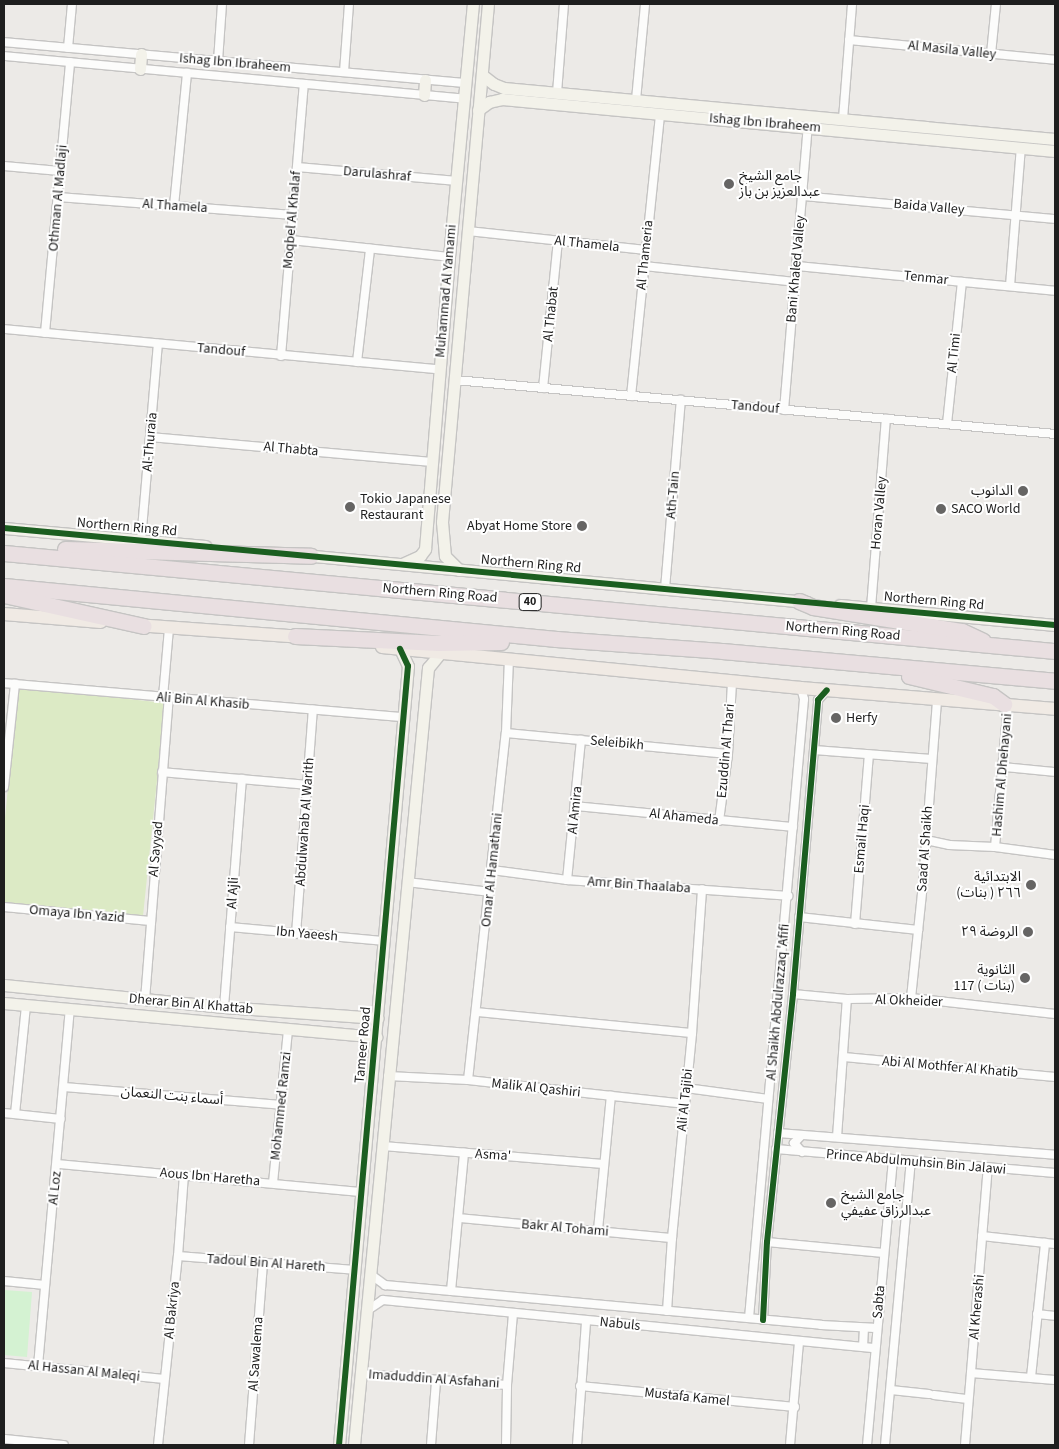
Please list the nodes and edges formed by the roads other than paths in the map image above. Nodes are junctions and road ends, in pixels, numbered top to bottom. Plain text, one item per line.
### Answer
1 (72, 4) edge
2 (222, 4) edge
3 (349, 4) edge
4 (473, 4) edge
5 (488, 4) edge
6 (564, 4) edge
7 (645, 4) edge
8 (852, 4) edge
9 (996, 4) edge
10 (849, 40) junction
11 (4, 42) edge
12 (68, 48) junction
13 (141, 54) junction
14 (991, 54) junction
15 (4, 56) edge
16 (1055, 60) edge
17 (218, 61) junction
18 (70, 62) junction
19 (140, 69) junction
20 (344, 72) junction
21 (187, 73) junction
22 (482, 74) junction
23 (426, 80) junction
24 (466, 83) junction
25 (304, 84) junction
26 (557, 93) junction
27 (511, 94) junction
28 (424, 95) junction
29 (464, 99) junction
30 (636, 100) junction
31 (478, 110) junction
32 (660, 114) junction
33 (843, 119) junction
34 (808, 128) junction
35 (892, 130) junction
36 (1055, 139) edge
37 (1021, 147) junction
38 (1055, 150) edge
39 (4, 166) edge
40 (297, 167) junction
41 (60, 171) junction
42 (457, 181) junction
43 (58, 196) junction
44 (456, 196) junction
45 (802, 196) junction
46 (471, 197) junction
47 (174, 206) junction
48 (293, 215) junction
49 (1016, 215) junction
50 (1055, 219) edge
51 (468, 231) junction
52 (290, 240) junction
53 (558, 240) junction
54 (370, 249) junction
55 (646, 250) junction
56 (449, 257) junction
57 (644, 266) junction
58 (796, 266) junction
59 (795, 282) junction
60 (962, 282) junction
61 (1010, 286) junction
62 (1055, 291) edge
63 (4, 329) edge
64 (45, 333) junction
65 (158, 344) junction
66 (281, 356) junction
67 (357, 362) junction
68 (439, 369) junction
69 (454, 380) junction
70 (544, 388) junction
71 (631, 396) junction
72 (681, 400) junction
73 (784, 410) junction
74 (886, 419) junction
75 (947, 424) junction
76 (1055, 434) edge
77 (151, 437) junction
78 (431, 462) junction
79 (426, 521) junction
80 (442, 522) junction
81 (4, 528) edge
82 (141, 541) junction
83 (4, 551) edge
84 (311, 556) junction
85 (402, 564) junction
86 (459, 570) junction
87 (4, 586) edge
88 (665, 589) junction
89 (4, 595) edge
90 (799, 601) junction
91 (871, 608) junction
92 (4, 614) edge
93 (1055, 624) edge
94 (144, 626) junction
95 (169, 629) junction
96 (295, 636) junction
97 (556, 639) junction
98 (991, 645) junction
99 (400, 649) junction
100 (1055, 651) edge
101 (440, 653) junction
102 (509, 659) junction
103 (874, 665) junction
104 (408, 666) junction
105 (428, 668) junction
106 (1055, 681) edge
107 (732, 682) junction
108 (4, 683) edge
109 (15, 684) junction
110 (803, 693) junction
111 (822, 695) junction
112 (166, 697) junction
113 (937, 699) junction
114 (1006, 704) junction
115 (1055, 709) edge
116 (314, 710) junction
117 (403, 717) junction
118 (506, 733) junction
119 (581, 740) junction
120 (814, 750) junction
121 (728, 754) junction
122 (869, 755) junction
123 (932, 759) junction
124 (1004, 767) junction
125 (162, 772) junction
126 (1055, 772) edge
127 (242, 779) junction
128 (307, 785) junction
129 (4, 787) edge
130 (575, 806) junction
131 (719, 821) junction
132 (793, 827) junction
133 (926, 840) junction
134 (995, 847) junction
135 (1055, 855) edge
136 (492, 870) junction
137 (568, 880) junction
138 (407, 882) junction
139 (702, 889) junction
140 (490, 892) junction
141 (788, 896) junction
142 (4, 907) edge
143 (798, 917) junction
144 (150, 921) junction
145 (855, 924) junction
146 (230, 927) junction
147 (918, 930) junction
148 (296, 934) junction
149 (385, 941) junction
150 (381, 981) junction
151 (398, 983) junction
152 (4, 985) edge
153 (380, 994) junction
154 (793, 994) junction
155 (396, 996) junction
156 (911, 998) junction
157 (847, 999) junction
158 (145, 1000) junction
159 (4, 1003) edge
160 (26, 1005) junction
161 (224, 1007) junction
162 (70, 1009) junction
163 (477, 1012) junction
164 (1055, 1014) edge
165 (362, 1018) junction
166 (378, 1018) junction
167 (288, 1029) junction
168 (692, 1033) junction
169 (361, 1035) junction
170 (376, 1037) junction
171 (844, 1057) junction
172 (388, 1076) junction
173 (1055, 1077) edge
174 (468, 1080) junction
175 (64, 1087) junction
176 (686, 1088) junction
177 (611, 1096) junction
178 (768, 1099) junction
179 (684, 1104) junction
180 (280, 1105) junction
181 (4, 1113) edge
182 (15, 1114) junction
183 (62, 1119) junction
184 (778, 1133) junction
185 (801, 1136) junction
186 (837, 1138) junction
187 (383, 1146) junction
188 (946, 1146) junction
189 (957, 1148) junction
190 (776, 1149) junction
191 (802, 1152) junction
192 (464, 1153) junction
193 (1055, 1155) edge
194 (893, 1159) junction
195 (911, 1160) junction
196 (944, 1162) junction
197 (58, 1164) junction
198 (603, 1164) junction
199 (955, 1164) junction
200 (988, 1168) junction
201 (1055, 1173) edge
202 (184, 1175) junction
203 (273, 1183) junction
204 (362, 1192) junction
205 (459, 1218) junction
206 (598, 1230) junction
207 (982, 1236) junction
208 (672, 1238) junction
209 (767, 1242) junction
210 (1045, 1243) junction
211 (1055, 1244) edge
212 (883, 1253) junction
213 (178, 1256) junction
214 (263, 1263) junction
215 (354, 1270) junction
216 (370, 1274) junction
217 (4, 1281) edge
218 (45, 1285) junction
219 (385, 1285) junction
220 (451, 1291) junction
221 (383, 1300) junction
222 (750, 1306) junction
223 (764, 1306) junction
224 (368, 1310) junction
225 (667, 1311) junction
226 (514, 1313) junction
227 (1037, 1314) junction
228 (1055, 1316) edge
229 (749, 1318) junction
230 (763, 1320) junction
231 (586, 1321) junction
232 (864, 1328) junction
233 (876, 1328) junction
234 (799, 1342) junction
235 (863, 1347) junction
236 (875, 1348) junction
237 (4, 1363) edge
238 (38, 1366) junction
239 (971, 1373) junction
240 (361, 1374) junction
241 (1031, 1377) junction
242 (164, 1379) junction
243 (1055, 1380) edge
244 (436, 1381) junction
245 (508, 1385) junction
246 (580, 1386) junction
247 (891, 1390) junction
248 (968, 1399) junction
249 (795, 1407) junction
250 (870, 1425) junction
251 (887, 1427) junction
252 (341, 1429) junction
253 (355, 1430) junction
254 (868, 1434) junction
255 (886, 1436) junction
256 (4, 1439) edge
257 (64, 1445) edge
258 (158, 1445) edge
259 (249, 1445) edge
260 (339, 1445) edge
261 (354, 1445) edge
262 (431, 1445) edge
263 (506, 1445) edge
264 (577, 1445) edge
265 (790, 1445) edge
266 (867, 1445) edge
267 (885, 1445) edge
268 (965, 1445) edge

1 - 12 street
2 - 17 street
3 - 20 street
4 - 24 street, Muhammad Al Yamami
5 - 22 street, Muhammad Al Yamami
6 - 26 street
7 - 30 street
8 - 10 street
9 - 14 street
10 - 14 street, Al Masila Valley
10 - 33 street
11 - 12 street, Ishag Ibn Ibraheem
12 - 13 street, Ishag Ibn Ibraheem
13 - 17 street, Ishag Ibn Ibraheem
13 - 19 street
14 - 16 street, Al Masila Valley
15 - 18 street, Ishag Ibn Ibraheem
17 - 20 street, Ishag Ibn Ibraheem
18 - 19 street, Ishag Ibn Ibraheem
18 - 41 street, Othman Al Madlaji
19 - 21 street, Ishag Ibn Ibraheem
20 - 23 street, Ishag Ibn Ibraheem
21 - 25 street, Ishag Ibn Ibraheem
21 - 47 street
22 - 27 street, Ishag Ibn Ibraheem
22 - 31 street, Muhammad Al Yamami
23 - 24 street, Ishag Ibn Ibraheem
23 - 28 street
24 - 29 street, Muhammad Al Yamami
25 - 28 street, Ishag Ibn Ibraheem
25 - 40 street, Moqbel Al Khalaf
26 - 27 street, Ishag Ibn Ibraheem
26 - 30 street, Ishag Ibn Ibraheem
27 - 31 street, Ishag Ibn Ibraheem
27 - 32 street, Ishag Ibn Ibraheem
28 - 29 street, Ishag Ibn Ibraheem
29 - 42 street, Muhammad Al Yamami
30 - 33 street, Ishag Ibn Ibraheem
31 - 46 street, Muhammad Al Yamami
32 - 34 street, Ishag Ibn Ibraheem
32 - 55 street, Al Thameria
33 - 35 street, Ishag Ibn Ibraheem
34 - 35 street, Ishag Ibn Ibraheem
34 - 45 street, Bani Khaled Valley
35 - 36 street, Ishag Ibn Ibraheem
35 - 37 street, Ishag Ibn Ibraheem
37 - 38 street, Ishag Ibn Ibraheem
37 - 49 street
39 - 41 street
40 - 42 street, Darulashraf
40 - 48 street, Moqbel Al Khalaf
41 - 43 street, Othman Al Madlaji
42 - 44 street, Muhammad Al Yamami
43 - 47 street, Al Thamela
43 - 64 street, Othman Al Madlaji
44 - 46 street
44 - 56 street, Muhammad Al Yamami
45 - 49 street, Baida Valley
45 - 58 street, Bani Khaled Valley
46 - 51 street, Muhammad Al Yamami
47 - 48 street, Al Thamela
48 - 52 street, Moqbel Al Khalaf
49 - 50 street, Baida Valley
49 - 61 street
51 - 53 street, Al Thamela
51 - 69 street, Muhammad Al Yamami
52 - 54 street
52 - 66 street, Moqbel Al Khalaf
53 - 55 street, Al Thamela
53 - 70 street, Al Thabat
54 - 56 street
54 - 67 street
55 - 57 street, Al Thameria
56 - 68 street, Muhammad Al Yamami
57 - 59 street
57 - 71 street, Al Thameria
58 - 59 street, Bani Khaled Valley
58 - 60 street, Tenmar
59 - 73 street, Bani Khaled Valley
60 - 61 street, Tenmar
60 - 75 street, Al Timi
61 - 62 street, Tenmar
63 - 64 street, Tandouf
64 - 65 street, Tandouf
65 - 66 street, Tandouf
65 - 77 street, Al-Thuraia
66 - 67 street, Tandouf
67 - 68 street, Tandouf
68 - 78 street, Muhammad Al Yamami
69 - 70 street, Tandouf
69 - 80 street, Muhammad Al Yamami
70 - 71 street, Tandouf
71 - 72 street, Tandouf
72 - 73 street, Tandouf
72 - 88 street, Ath-Tain
73 - 74 street, Tandouf
74 - 75 street, Tandouf
74 - 91 street, Horan Valley
75 - 76 street, Tandouf
77 - 78 street, Al Thabta
77 - 82 street, Al-Thuraia
78 - 79 street, Muhammad Al Yamami
79 - 80 street
79 - 85 street, Muhammad Al Yamami
80 - 86 street, Muhammad Al Yamami
81 - 82 street, Northern Ring Rd
82 - 84 street, Northern Ring Rd
83 - 84 highway
83 - 98 highway, Northern Ring Road / 40
84 - 85 street, Northern Ring Rd
85 - 86 street, Northern Ring Rd
86 - 88 street, Northern Ring Rd
87 - 97 highway
88 - 90 street, Northern Ring Rd
89 - 94 highway
90 - 91 street, Northern Ring Rd
90 - 98 highway
91 - 93 street, Northern Ring Rd
92 - 94 main road
94 - 95 main road
95 - 96 main road
95 - 112 street, Al Sayyad
96 - 97 highway
96 - 99 main road
97 - 103 highway
98 - 100 highway, Northern Ring Road / 40
99 - 101 main road
99 - 104 street
101 - 102 main road
101 - 105 street
102 - 107 main road
102 - 118 street, Omar Al Hamathani
103 - 106 highway
103 - 114 highway
104 - 105 street
104 - 117 street, Tameer Road
105 - 138 street
107 - 110 main road
107 - 121 street, Ezuddin Al Thari
108 - 109 street, Ali Bin Al Khasib
109 - 112 street, Ali Bin Al Khasib
109 - 129 street
110 - 111 main road
110 - 132 street, Al Shaikh Abdulrazzaq 'Afifi
111 - 113 main road
111 - 120 street, Al Shaikh Abdulrazzaq 'Afifi
112 - 116 street, Ali Bin Al Khasib
112 - 125 street, Al Sayyad
113 - 114 main road
113 - 123 street, Saad Al Shaikh
114 - 115 main road
114 - 124 street, Hashim Al Dhehayani
116 - 117 street, Ali Bin Al Khasib
116 - 128 street, Abdulwahab Al Warith
117 - 149 street, Tameer Road
118 - 119 street, Seleibikh
118 - 136 street, Omar Al Hamathani
119 - 121 street, Seleibikh
119 - 130 street, Al Amira
120 - 122 street
120 - 143 street, Al Shaikh Abdulrazzaq 'Afifi
121 - 131 street, Ezuddin Al Thari
122 - 123 street
122 - 145 street, Esmail Haqi
123 - 133 street, Saad Al Shaikh
124 - 126 street
124 - 134 street, Hashim Al Dhehayani
125 - 127 street
125 - 144 street, Al Sayyad
127 - 128 street
127 - 146 street, Al Ajli
128 - 148 street, Abdulwahab Al Warith
130 - 131 street, Al Ahameda
130 - 137 street, Al Amira
131 - 132 street, Al Ahameda
132 - 141 street, Al Shaikh Abdulrazzaq 'Afifi
133 - 134 street
133 - 147 street, Saad Al Shaikh
134 - 135 street
136 - 137 street, Amr Bin Thaalaba
136 - 140 street, Omar Al Hamathani
137 - 139 street, Amr Bin Thaalaba
138 - 140 street
138 - 151 street
139 - 141 street, Amr Bin Thaalaba
139 - 168 street, Ali Al Tajibi
140 - 163 street, Omar Al Hamathani
141 - 178 street, Al Shaikh Abdulrazzaq 'Afifi
142 - 144 street, Omaya Ibn Yazid
143 - 145 street
143 - 154 street, Al Shaikh Abdulrazzaq 'Afifi
144 - 158 street, Al Sayyad
145 - 147 street
146 - 148 street, Ibn Yaeesh
146 - 161 street, Al Ajli
147 - 156 street, Saad Al Shaikh
148 - 149 street, Ibn Yaeesh
149 - 150 street, Tameer Road
150 - 151 street
150 - 153 street, Tameer Road
151 - 155 street
152 - 158 street, Dherar Bin Al Khattab
153 - 155 street
153 - 166 street, Tameer Road
154 - 157 street, Al Okheider
154 - 184 street, Al Shaikh Abdulrazzaq 'Afifi
155 - 172 street
156 - 157 street, Al Okheider
156 - 164 street, Al Okheider
157 - 171 street
158 - 161 street, Dherar Bin Al Khattab
159 - 160 street, Dherar Bin Al Khattab
160 - 162 street, Dherar Bin Al Khattab
160 - 182 street
161 - 165 street, Dherar Bin Al Khattab
162 - 167 street, Dherar Bin Al Khattab
162 - 175 street, Al Loz
163 - 168 street
163 - 174 street, Omar Al Hamathani
165 - 166 street, Dherar Bin Al Khattab
165 - 169 street
166 - 170 street, Tameer Road
167 - 169 street, Dherar Bin Al Khattab
167 - 180 street, Mohammed Ramzi
168 - 176 street, Ali Al Tajibi
169 - 170 street, Dherar Bin Al Khattab
170 - 204 street, Tameer Road
171 - 173 street, Abi Al Mothfer Al Khatib
171 - 186 street
172 - 174 street, Malik Al Qashiri
172 - 187 street
174 - 177 street, Malik Al Qashiri
175 - 180 street, أسماء بنت النعمان
175 - 183 street, Al Loz
176 - 178 street
176 - 179 street, Ali Al Tajibi
177 - 179 street, Malik Al Qashiri
177 - 198 street
178 - 222 street, Al Shaikh Abdulrazzaq 'Afifi
179 - 208 street, Ali Al Tajibi
180 - 203 street, Mohammed Ramzi
181 - 182 street
182 - 183 street
183 - 197 street, Al Loz
184 - 185 street, Prince Abdulmuhsin Bin Jalawi
184 - 190 street, Al Shaikh Abdulrazzaq 'Afifi
185 - 186 street, Prince Abdulmuhsin Bin Jalawi
185 - 191 street
186 - 188 street, Prince Abdulmuhsin Bin Jalawi
187 - 192 street, Asma'
187 - 216 street
188 - 189 street, Prince Abdulmuhsin Bin Jalawi
188 - 196 street
189 - 193 street, Prince Abdulmuhsin Bin Jalawi
189 - 199 street
190 - 191 street, Prince Abdulmuhsin Bin Jalawi
190 - 209 street, Al Shaikh Abdulrazzaq 'Afifi
191 - 194 street, Prince Abdulmuhsin Bin Jalawi
192 - 198 street, Asma'
192 - 205 street
194 - 195 street, Prince Abdulmuhsin Bin Jalawi
194 - 212 street, Sabta
195 - 196 street, Prince Abdulmuhsin Bin Jalawi
195 - 247 street, Sabta
196 - 199 street, Prince Abdulmuhsin Bin Jalawi
197 - 202 street, Aous Ibn Haretha
197 - 218 street, Al Loz
198 - 206 street
199 - 200 street, Prince Abdulmuhsin Bin Jalawi
200 - 201 street, Prince Abdulmuhsin Bin Jalawi
200 - 207 street, Al Kherashi
202 - 203 street, Aous Ibn Haretha
202 - 213 street, Al Bakriya
203 - 204 street, Aous Ibn Haretha
204 - 215 street, Tameer Road
205 - 206 street, Bakr Al Tohami
205 - 220 street
206 - 208 street, Bakr Al Tohami
207 - 210 street
207 - 239 street, Al Kherashi
208 - 225 street, Ali Al Tajibi
209 - 212 street
209 - 223 street, Al Shaikh Abdulrazzaq 'Afifi
210 - 211 street
210 - 227 street
212 - 233 street, Sabta
213 - 214 street, Tadoul Bin Al Hareth
213 - 242 street, Al Bakriya
214 - 215 street, Tadoul Bin Al Hareth
214 - 259 street, Al Sawalema
215 - 252 street, Tameer Road
216 - 219 street
216 - 224 street
217 - 218 street
218 - 238 street, Al Loz
219 - 220 street, Nabuls
219 - 221 street
220 - 225 street, Nabuls
221 - 224 street
221 - 226 street, Nabuls
222 - 223 street
222 - 229 street, Al Shaikh Abdulrazzaq 'Afifi
223 - 230 street, Al Shaikh Abdulrazzaq 'Afifi
224 - 240 street
225 - 229 street, Nabuls
226 - 231 street, Nabuls
226 - 245 street
227 - 228 street
227 - 241 street
229 - 230 street, Nabuls
230 - 232 street, Nabuls
231 - 234 street, Nabuls
231 - 246 street
232 - 233 street, Nabuls
232 - 235 street
233 - 236 street, Sabta
234 - 235 street, Nabuls
234 - 249 street
235 - 236 street, Nabuls
236 - 250 street, Sabta
237 - 238 street, Al Hassan Al Maleqi
238 - 242 street, Al Hassan Al Maleqi
239 - 241 street
239 - 248 street, Al Kherashi
240 - 244 street, Imaduddin Al Asfahani
240 - 253 street
241 - 243 street
242 - 258 street, Al Bakriya
244 - 245 street, Imaduddin Al Asfahani
244 - 262 street
245 - 263 street
246 - 249 street, Mustafa Kamel
246 - 264 street
247 - 248 street
247 - 251 street, Sabta
248 - 268 street, Al Kherashi
249 - 265 street
250 - 251 street
250 - 254 street, Sabta
251 - 255 street, Sabta
252 - 253 street
252 - 260 street, Tameer Road
253 - 261 street
254 - 255 street
254 - 266 street, Sabta
255 - 267 street, Sabta
256 - 257 street

